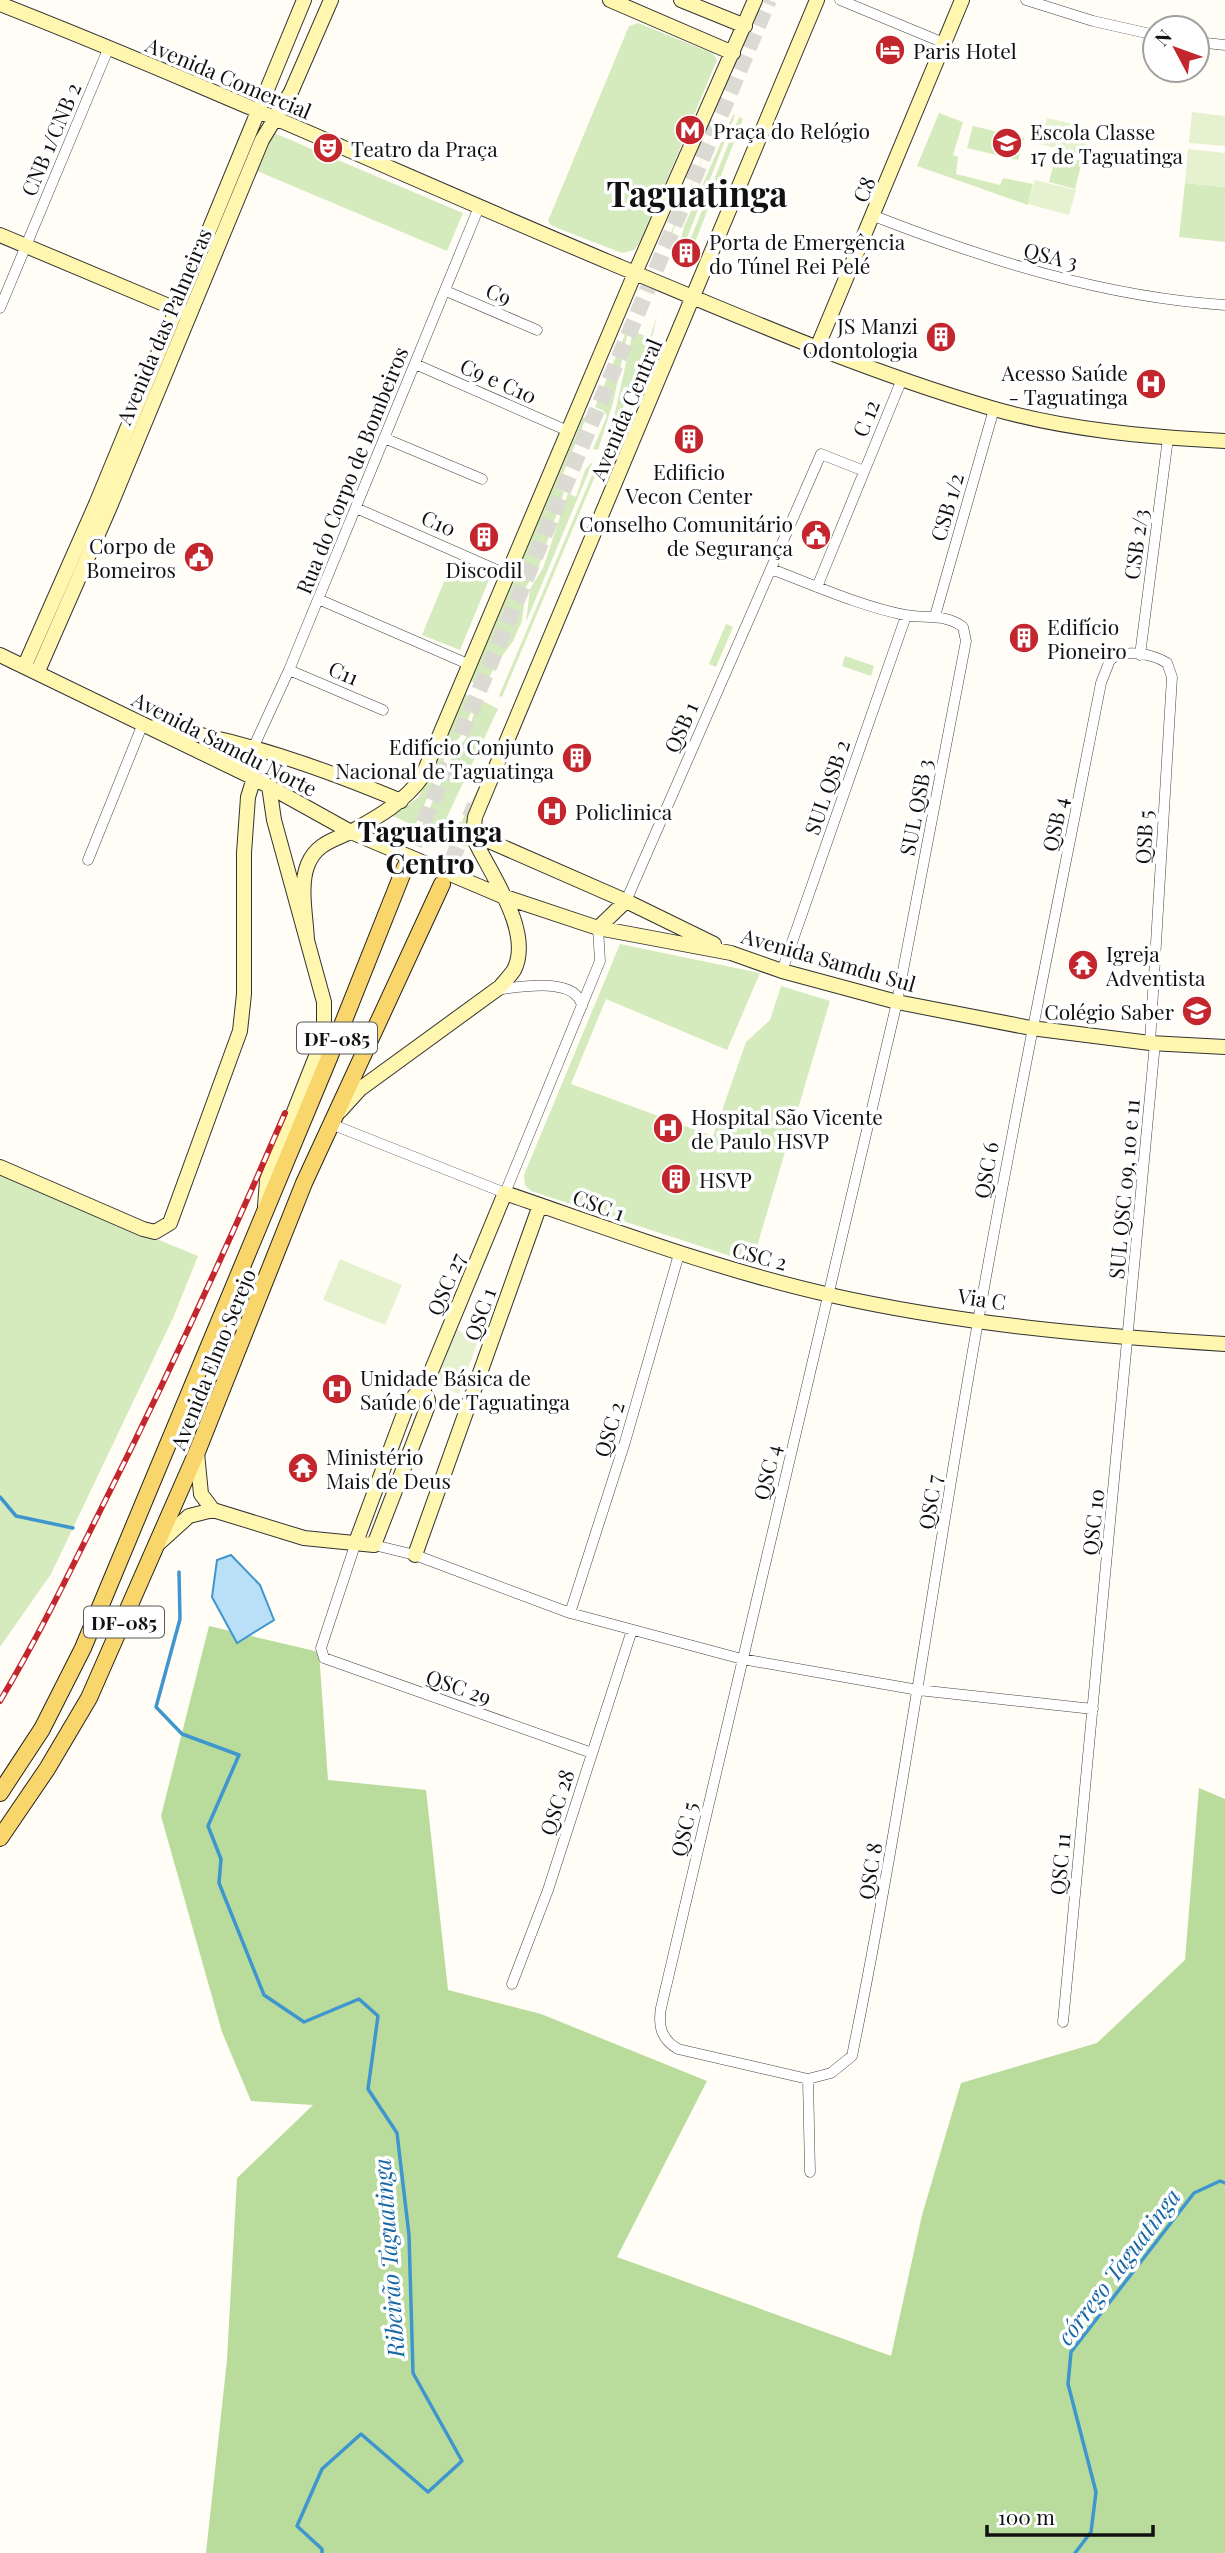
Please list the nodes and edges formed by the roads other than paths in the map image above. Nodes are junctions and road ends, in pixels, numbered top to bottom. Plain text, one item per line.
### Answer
1 (331, 0) edge
2 (610, 0) edge
3 (681, 0) edge
4 (755, 0) edge
5 (817, 0) edge
6 (840, 0) edge
7 (962, 0) edge
8 (1027, 0) edge
9 (0, 4) edge
10 (634, 5) edge
11 (302, 6) edge
12 (322, 21) junction
13 (745, 26) junction
14 (1141, 32) edge
15 (944, 43) junction
16 (109, 47) junction
17 (733, 53) junction
18 (258, 113) junction
19 (275, 120) junction
20 (479, 207) junction
21 (874, 216) junction
22 (0, 235) edge
23 (26, 246) junction
24 (640, 275) junction
25 (446, 291) junction
26 (691, 296) junction
27 (1225, 304) edge
28 (0, 308) edge
29 (176, 310) junction
30 (190, 315) junction
31 (537, 330) dead end
32 (817, 348) junction
33 (415, 365) junction
34 (902, 379) junction
35 (994, 408) junction
36 (568, 431) junction
37 (1168, 438) junction
38 (384, 439) junction
39 (1225, 441) edge
40 (864, 471) junction
41 (482, 479) dead end
42 (103, 506) junction
43 (356, 508) junction
44 (771, 569) junction
45 (506, 574) junction
46 (817, 587) junction
47 (318, 599) junction
48 (906, 616) junction
49 (935, 616) junction
50 (0, 655) edge
51 (1140, 655) junction
52 (468, 664) junction
53 (32, 668) junction
54 (289, 670) junction
55 (383, 710) dead end
56 (142, 726) junction
57 (254, 746) junction
58 (254, 778) junction
59 (269, 786) junction
60 (401, 801) junction
61 (351, 832) junction
62 (473, 834) junction
63 (89, 860) dead end
64 (431, 866) joint
65 (405, 867) tunnel mouth
66 (442, 884) tunnel mouth
67 (502, 895) junction
68 (626, 901) junction
69 (598, 928) junction
70 (307, 940) junction
71 (731, 953) junction
72 (782, 971) junction
73 (496, 990) junction
74 (897, 1002) junction
75 (582, 1006) junction
76 (1031, 1028) junction
77 (1152, 1043) junction
78 (1225, 1047) edge
79 (331, 1124) junction
80 (0, 1167) edge
81 (505, 1193) junction
82 (540, 1205) junction
83 (265, 1208) junction
84 (679, 1254) junction
85 (830, 1295) junction
86 (978, 1320) junction
87 (1129, 1338) junction
88 (1225, 1344) edge
89 (422, 1391) junction
90 (197, 1452) junction
91 (213, 1510) junction
92 (356, 1542) junction
93 (159, 1543) junction
94 (374, 1545) junction
95 (415, 1555) junction
96 (570, 1613) junction
97 (632, 1630) junction
98 (742, 1659) junction
99 (918, 1690) junction
100 (1093, 1709) junction
101 (592, 1753) junction
102 (0, 1793) edge
103 (0, 1838) edge
104 (512, 1984) dead end
105 (1063, 2022) dead end
106 (808, 2079) junction
107 (810, 2172) dead end

1 - 12 main road, Avenida das Palmeiras
2 - 10 main road
3 - 13 main road
4 - 13 main road, Avenida Central
5 - 26 main road, Avenida Central
6 - 15 street
7 - 15 main road, C8
8 - 14 street
9 - 16 main road, Avenida Comercial
10 - 17 main road
11 - 12 main road
11 - 18 main road, Avenida das Palmeiras
12 - 19 main road, Avenida das Palmeiras
13 - 17 main road, Avenida Central
15 - 21 main road, C8
16 - 18 main road, Avenida Comercial
16 - 23 street, CNB 1/CNB 2
17 - 24 main road, Avenida Central
18 - 19 main road, Avenida Comercial
18 - 29 main road, Avenida das Palmeiras
19 - 20 main road, Avenida Comercial
19 - 30 main road, Avenida das Palmeiras
20 - 24 main road, Avenida Comercial
20 - 25 street, Rua do Corpo de Bombeiros
21 - 27 street, QSA 3
21 - 32 main road, C8
22 - 23 main road
23 - 28 street, CNB 1/CNB 2
23 - 29 main road
24 - 26 main road
24 - 36 main road, Avenida Central
25 - 31 street, C9
25 - 33 street, Rua do Corpo de Bombeiros
26 - 32 main road
26 - 62 main road, Avenida Central
29 - 30 main road
29 - 42 main road, Avenida das Palmeiras
30 - 42 main road, Avenida das Palmeiras
32 - 34 main road
33 - 36 street, C9 e C10
33 - 38 street, Rua do Corpo de Bombeiros
34 - 35 main road
34 - 40 street, C 12
35 - 37 main road
35 - 49 street, CSB 1/2
36 - 45 main road, Avenida Central
37 - 39 main road
37 - 51 street, CSB 2/3
38 - 41 street
38 - 43 street, Rua do Corpo de Bombeiros
40 - 44 street, QSB 1
40 - 46 street, C 12
42 - 53 main road, Avenida das Palmeiras
43 - 45 street, C10
43 - 47 street, Rua do Corpo de Bombeiros
44 - 46 street
44 - 68 street, QSB 1
45 - 52 main road, Avenida Central
46 - 48 street
47 - 52 street
47 - 54 street, Rua do Corpo de Bombeiros
48 - 49 street
48 - 72 street, SUL QSB 2
49 - 74 street, SUL QSB 3
50 - 53 main road, Avenida Samdu Norte
51 - 76 street, QSB 4
51 - 77 street, QSB 5
52 - 60 main road, Avenida Central
53 - 56 main road, Avenida Samdu Norte
54 - 55 street, C11
54 - 57 street, Rua do Corpo de Bombeiros
56 - 57 main road
56 - 58 main road, Avenida Samdu Norte
56 - 63 street
57 - 58 street
57 - 60 main road
58 - 59 main road, Avenida Samdu Norte
58 - 80 main road
59 - 61 main road, Avenida Samdu Norte
59 - 70 main road
60 - 61 main road, Avenida Central
61 - 64 main road, Avenida Samdu Norte
61 - 70 main road, Avenida Central
62 - 67 main road
62 - 68 main road
64 - 67 main road, Avenida Samdu Sul
65 - 83 main road, Avenida Elmo Serejo / DF-085
66 - 79 main road, Avenida Elmo Serejo / DF-085
67 - 69 main road, Avenida Samdu Sul
67 - 73 main road
68 - 69 main road
68 - 71 main road
69 - 71 main road, Avenida Samdu Sul
69 - 75 street
70 - 83 main road
71 - 72 main road, Avenida Samdu Sul
72 - 74 main road, Avenida Samdu Sul
73 - 75 street
73 - 79 main road
74 - 76 main road, Avenida Samdu Sul
74 - 85 street, SUL QSB 3
75 - 81 street
76 - 77 main road, Avenida Samdu Sul
76 - 86 street, QSC 6
77 - 78 main road, Avenida Samdu Sul
77 - 87 street, SUL QSC 09, 10 e 11
79 - 81 street
79 - 90 main road, Avenida Elmo Serejo / DF-085
81 - 82 main road, CSC 1
81 - 89 main road, QSC 27
82 - 84 main road, CSC 1
82 - 95 main road, QSC 1
83 - 102 main road, Avenida Elmo Serejo / DF-085
84 - 85 main road, CSC 2
84 - 96 street, QSC 2
85 - 86 main road, Via C
85 - 98 street, QSC 4
86 - 87 main road, Via C
86 - 99 street, QSC 7
87 - 88 main road, Via C
87 - 100 street, QSC 10
89 - 92 main road, QSC 27
89 - 94 main road, QSC 27
90 - 91 main road
90 - 93 main road, Avenida Elmo Serejo / DF-085
91 - 92 main road
91 - 93 main road
92 - 94 main road
92 - 101 street, QSC 29
93 - 103 main road, Avenida Elmo Serejo / DF-085
94 - 95 street
95 - 96 street
96 - 97 street
97 - 98 street
97 - 101 street, QSC 28
98 - 99 street
98 - 106 street, QSC 5
99 - 100 street
99 - 106 street, QSC 8
100 - 105 street, QSC 11
101 - 104 street, QSC 28
106 - 107 street

